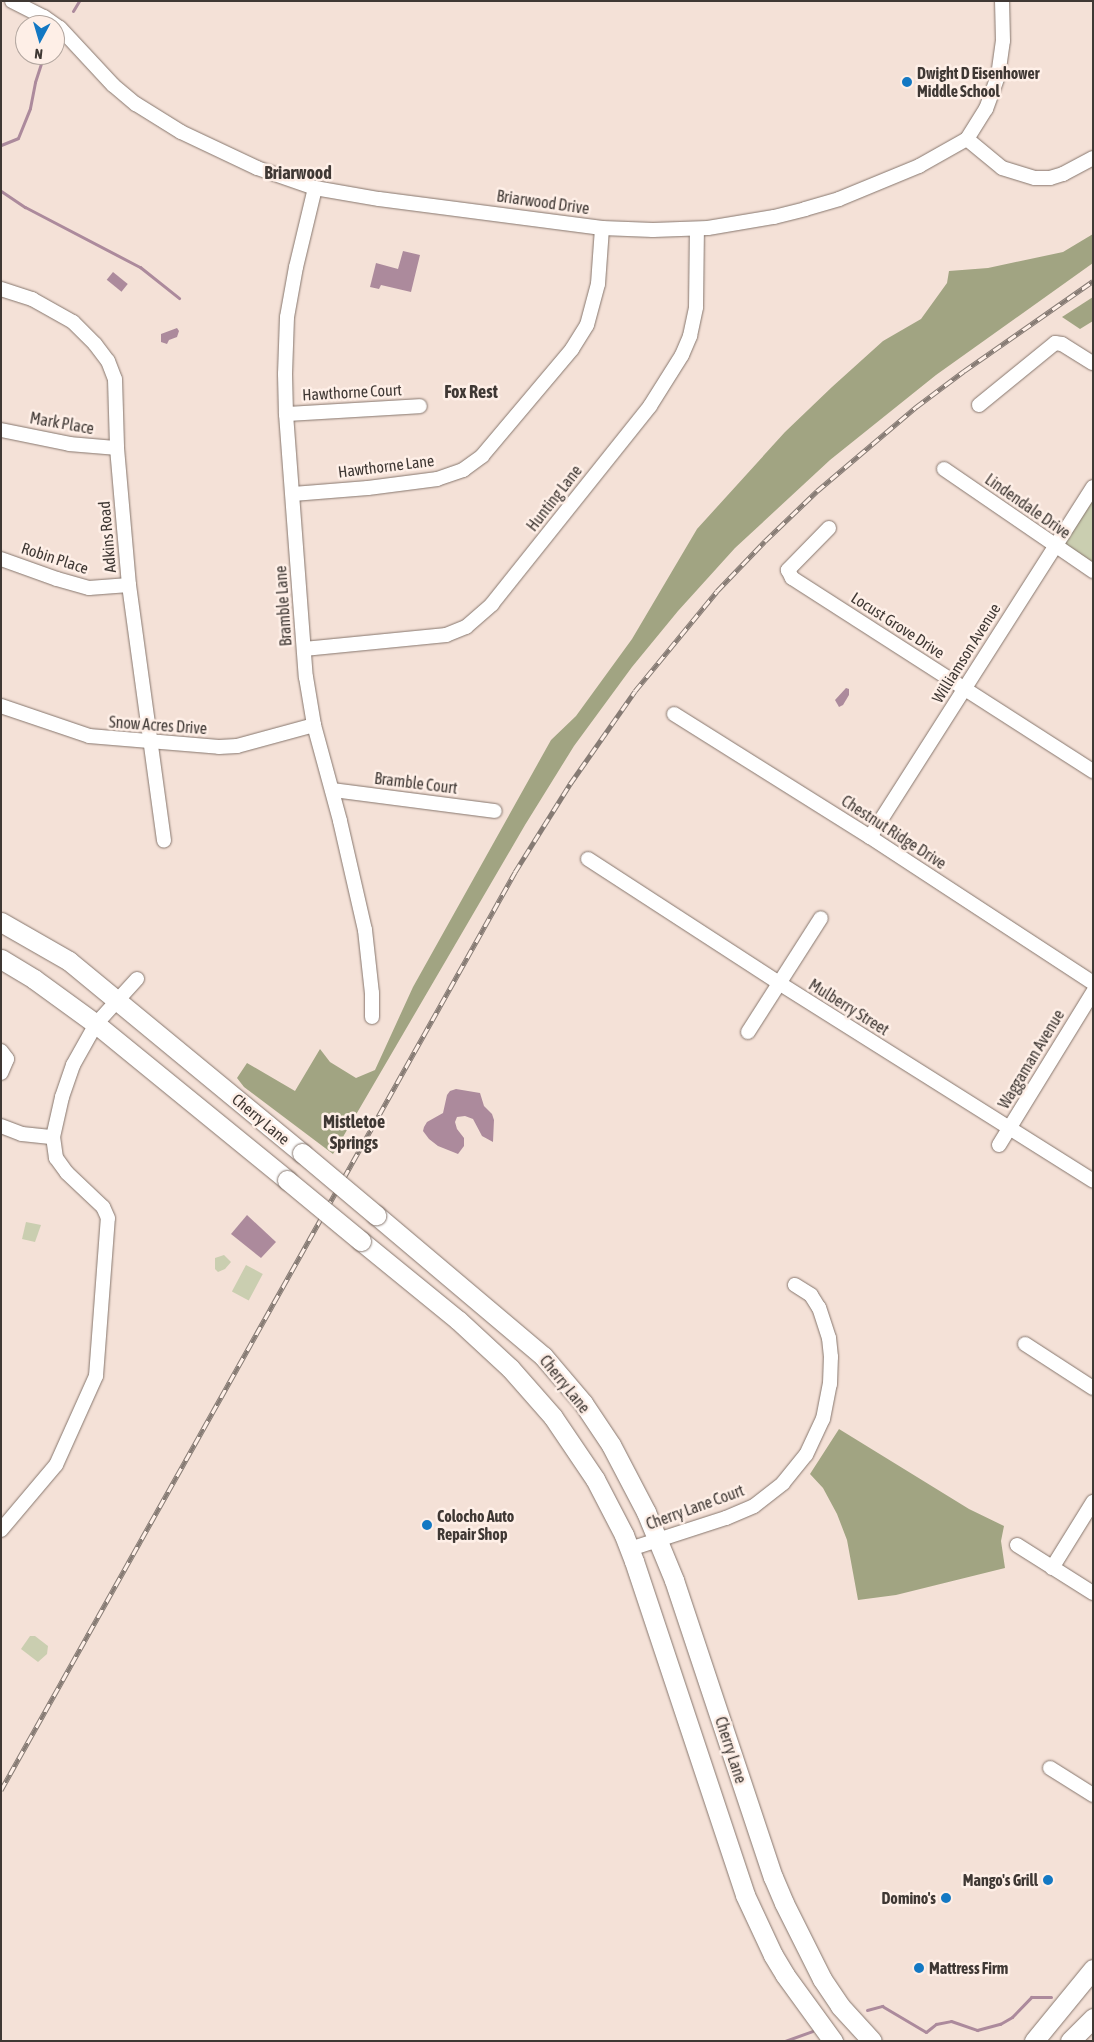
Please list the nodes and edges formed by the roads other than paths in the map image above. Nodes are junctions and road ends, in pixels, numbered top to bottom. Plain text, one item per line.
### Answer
1 (12, 1) edge
2 (1002, 1) edge
3 (967, 139) junction
4 (1093, 158) edge
5 (314, 188) junction
6 (602, 228) junction
7 (697, 229) junction
8 (1, 289) edge
9 (1093, 363) edge
10 (979, 405) dead end
11 (420, 406) dead end
12 (286, 414) junction
13 (1, 430) edge
14 (116, 448) junction
15 (944, 469) dead end
16 (1093, 487) edge
17 (293, 494) junction
18 (829, 528) dead end
19 (1054, 546) junction
20 (1, 559) edge
21 (1093, 571) edge
22 (129, 584) junction
23 (304, 649) junction
24 (965, 688) junction
25 (1, 706) edge
26 (674, 714) dead end
27 (314, 725) junction
28 (152, 742) junction
29 (1093, 771) edge
30 (332, 790) junction
31 (495, 811) dead end
32 (870, 837) junction
33 (164, 841) dead end
34 (588, 859) dead end
35 (821, 918) dead end
36 (1, 922) edge
37 (1, 959) edge
38 (137, 980) dead end
39 (779, 983) junction
40 (1093, 983) edge
41 (1093, 992) edge
42 (117, 1000) junction
43 (372, 1017) dead end
44 (96, 1024) junction
45 (748, 1032) dead end
46 (1, 1051) edge
47 (1, 1073) edge
48 (1, 1126) edge
49 (1009, 1128) junction
50 (53, 1137) junction
51 (999, 1145) dead end
52 (1093, 1181) edge
53 (795, 1285) dead end
54 (1025, 1344) dead end
55 (1093, 1388) edge
56 (1093, 1502) edge
57 (1, 1530) edge
58 (658, 1540) junction
59 (1017, 1545) dead end
60 (630, 1549) junction
61 (1052, 1568) junction
62 (1093, 1593) edge
63 (1050, 1768) dead end
64 (1093, 1795) edge
65 (1093, 1969) edge
66 (1093, 2018) edge
67 (833, 2041) edge
68 (872, 2041) edge
69 (1034, 2041) edge
70 (1070, 2041) edge

1 - 5 street, Briarwood Drive
2 - 3 street, Briarwood Drive
3 - 4 street
3 - 7 street, Briarwood Drive
5 - 6 street, Briarwood Drive
5 - 12 street, Bramble Lane
6 - 7 street, Briarwood Drive
6 - 17 street, Hawthorne Lane
7 - 23 street, Hunting Lane
8 - 14 street, Adkins Road
9 - 10 street
11 - 12 street, Hawthorne Court
12 - 17 street, Bramble Lane
13 - 14 street, Mark Place
14 - 22 street, Adkins Road
15 - 19 street, Lindendale Drive
16 - 19 street, Williamson Avenue
17 - 23 street, Bramble Lane
18 - 24 street, Locust Grove Drive
19 - 21 street, Lindendale Drive
19 - 24 street, Williamson Avenue
20 - 22 street, Robin Place
22 - 28 street, Adkins Road
23 - 27 street, Bramble Lane
24 - 29 street, Locust Grove Drive
24 - 32 street, Williamson Avenue
25 - 28 street, Snow Acres Drive
26 - 32 street, Chestnut Ridge Drive
27 - 28 street, Snow Acres Drive
27 - 30 street, Bramble Lane
28 - 33 street, Adkins Road
30 - 31 street, Bramble Court
30 - 43 street, Bramble Lane
32 - 40 street, Chestnut Ridge Drive
34 - 39 street, Mulberry Street
35 - 39 street
36 - 42 main road, Cherry Lane
37 - 44 main road, Cherry Lane
38 - 42 street
39 - 45 street
39 - 49 street, Mulberry Street
41 - 49 street, Waggaman Avenue
42 - 44 street
42 - 58 main road, Cherry Lane, bridge
44 - 50 street
44 - 60 main road, Cherry Lane, bridge
46 - 47 street
48 - 50 street
49 - 51 street, Waggaman Avenue
49 - 52 street, Mulberry Street
50 - 57 street
53 - 58 street, Cherry Lane Court
54 - 55 street
56 - 61 street
58 - 60 street, Cherry Lane Court
58 - 68 main road, Cherry Lane
59 - 61 street
60 - 67 main road, Cherry Lane
61 - 62 street
63 - 64 street
65 - 69 main road
66 - 70 main road

